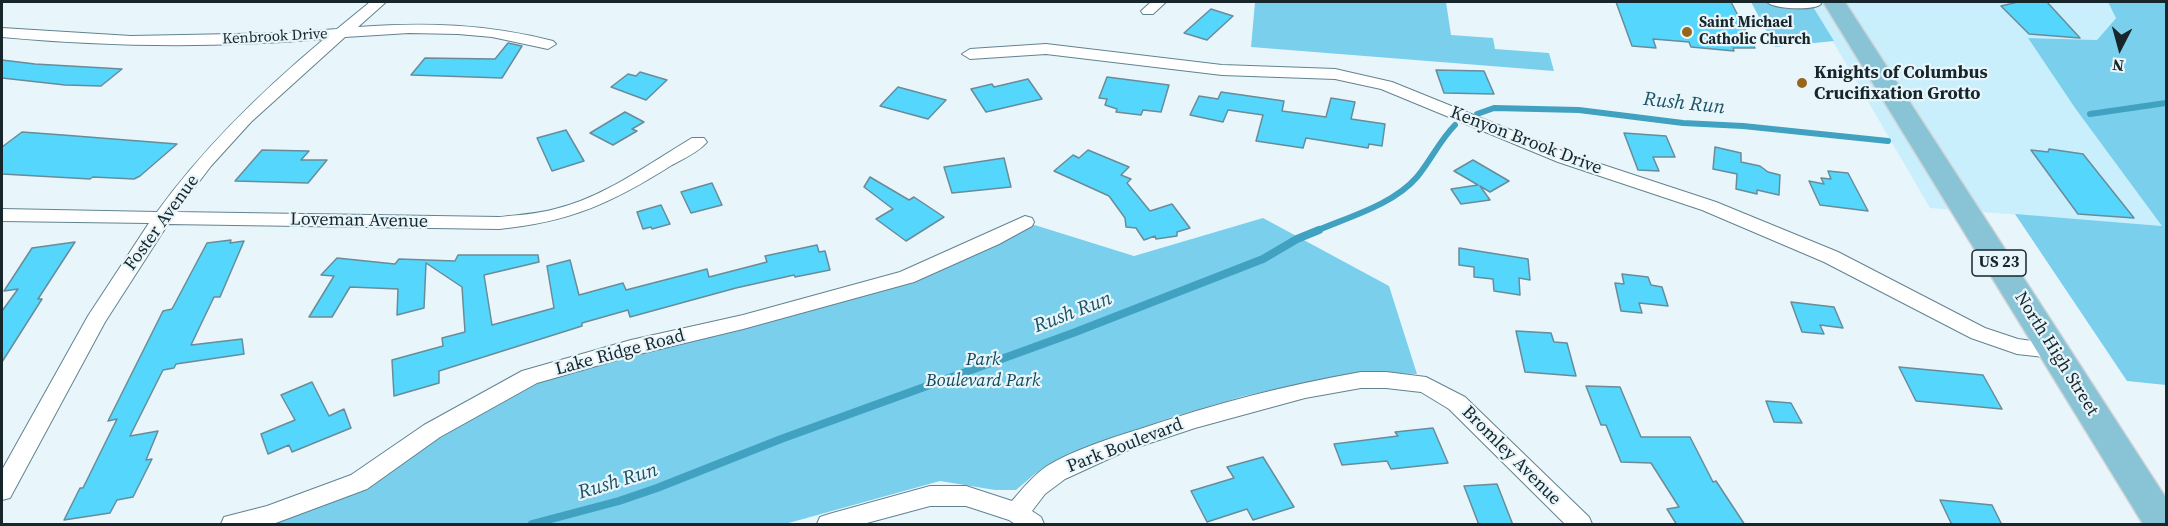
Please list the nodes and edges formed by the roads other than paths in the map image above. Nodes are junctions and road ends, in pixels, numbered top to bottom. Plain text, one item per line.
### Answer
1 (379, 2) edge
2 (1774, 2) edge
3 (1824, 3) edge
4 (2, 32) edge
5 (341, 33) junction
6 (548, 44) dead end
7 (970, 54) dead end
8 (698, 142) dead end
9 (2, 214) edge
10 (163, 218) junction
11 (1024, 222) dead end
12 (2053, 350) junction
13 (1439, 391) joint
14 (2, 491) edge
15 (1025, 519) edge
16 (233, 525) edge
17 (829, 525) edge
18 (1580, 525) edge
19 (2163, 525) edge

1 - 5 street, Foster Avenue
2 - 3 street
3 - 12 main road, North High Street / US 23
4 - 5 street, Kenbrook Drive
5 - 6 street, Kenbrook Drive
5 - 10 street, Foster Avenue
7 - 12 street, Kenyon Brook Drive
8 - 10 street, Loveman Avenue
9 - 10 street, Loveman Avenue
10 - 14 street, Foster Avenue
11 - 16 street, Lake Ridge Road
12 - 19 main road, North High Street / US 23
13 - 15 street, Park Boulevard
13 - 18 street, Bromley Avenue
15 - 17 street, Park Boulevard

